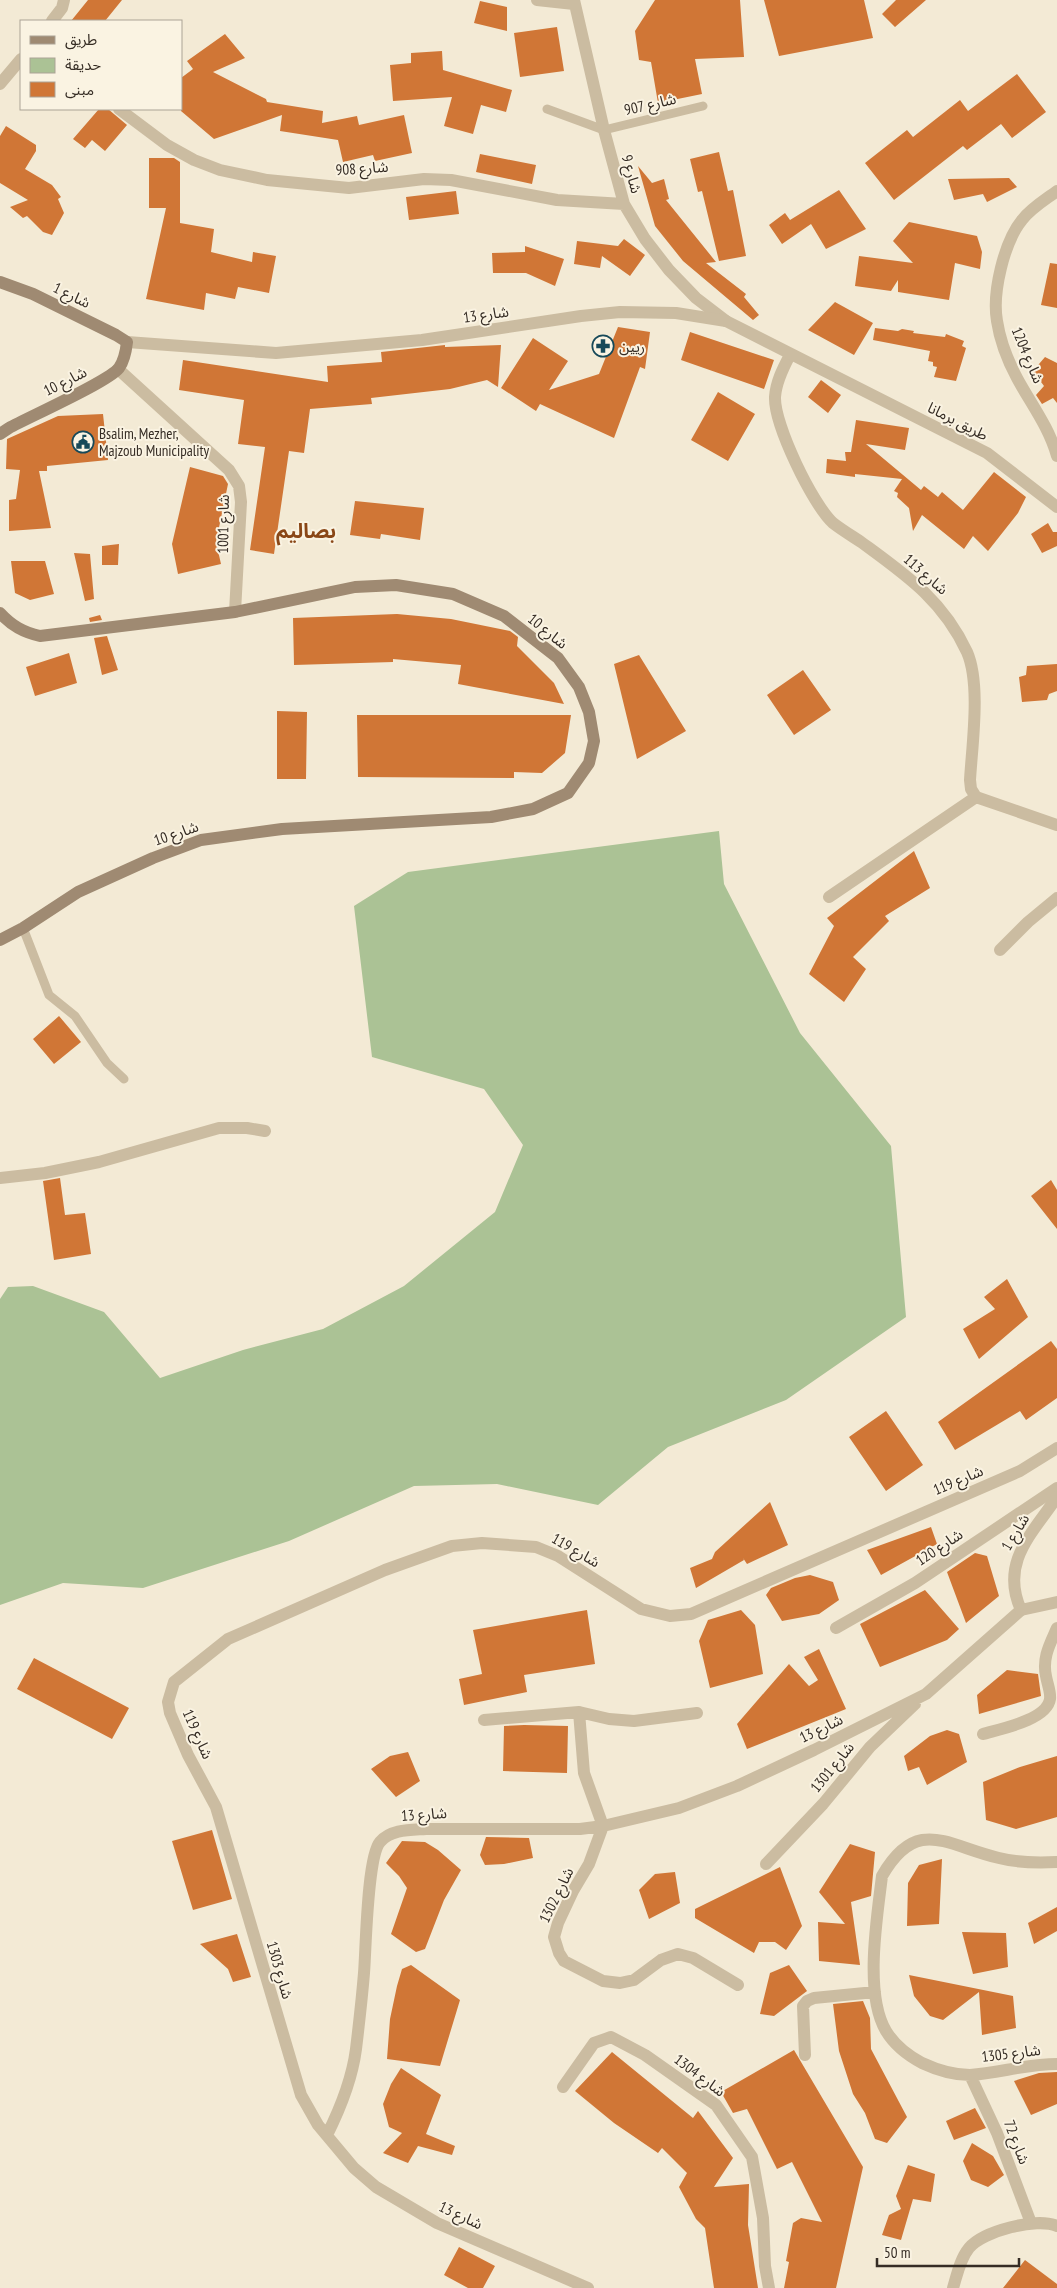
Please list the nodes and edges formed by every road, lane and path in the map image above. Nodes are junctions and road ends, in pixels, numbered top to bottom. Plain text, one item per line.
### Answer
1 (537, 0) edge
2 (574, 2) edge
3 (65, 3) edge
4 (53, 20) edge
5 (20, 60) edge
6 (0, 84) edge
7 (703, 106) dead end
8 (547, 109) dead end
9 (121, 110) edge
10 (604, 130) junction
11 (1057, 191) edge
12 (624, 204) junction
13 (0, 282) edge
14 (726, 321) junction
15 (127, 342) junction
16 (790, 355) junction
17 (118, 369) junction
18 (836, 378) joint
19 (0, 434) edge
20 (1057, 456) edge
21 (1057, 507) edge
22 (235, 612) junction
23 (0, 613) edge
24 (976, 797) junction
25 (1057, 825) edge
26 (829, 897) dead end
27 (1057, 898) edge
28 (23, 928) junction
29 (0, 940) edge
30 (1000, 950) dead end
31 (124, 1079) dead end
32 (265, 1131) dead end
33 (0, 1178) edge
34 (1057, 1448) edge
35 (1057, 1488) edge
36 (1057, 1496) edge
37 (1057, 1602) edge
38 (1021, 1610) junction
39 (836, 1628) dead end
40 (1057, 1628) edge
41 (926, 1694) junction
42 (579, 1712) junction
43 (697, 1713) dead end
44 (484, 1720) dead end
45 (983, 1734) dead end
46 (216, 1807) joint
47 (603, 1826) junction
48 (1057, 1862) edge
49 (766, 1864) dead end
50 (738, 1985) dead end
51 (875, 1992) junction
52 (805, 2055) dead end
53 (1057, 2064) edge
54 (970, 2075) junction
55 (563, 2087) dead end
56 (327, 2135) junction
57 (1031, 2222) junction
58 (1057, 2226) edge
59 (588, 2288) edge
60 (769, 2288) edge
61 (953, 2288) edge

1 - 2 street
2 - 10 street, شارع 9
3 - 4 street
5 - 6 street
7 - 10 lane, شارع 907
8 - 10 lane
9 - 12 street, شارع 908
10 - 12 street, شارع 9
11 - 20 street, شارع 1204
12 - 14 street, شارع 9
13 - 15 main road, شارع 1
14 - 15 street, شارع 13
14 - 16 street, شارع 13
15 - 17 main road
16 - 18 street, شارع 13
16 - 24 street, شارع 113
17 - 19 main road, شارع 10
17 - 22 street, شارع 1001
18 - 21 street, طريق برمانا
22 - 23 main road, شارع 10
22 - 28 main road, شارع 10
24 - 25 street
24 - 26 street
27 - 30 street
28 - 29 main road, شارع 10
28 - 31 lane
32 - 33 street
34 - 46 street, شارع 119
35 - 39 street, شارع 120
36 - 38 street, شارع 1
37 - 38 street
38 - 41 street, شارع 13
40 - 45 street
41 - 47 street, شارع 13
41 - 49 street, شارع 1301
42 - 43 street
42 - 44 street
42 - 47 street
46 - 56 street, شارع 1303
47 - 50 street, شارع 1302
47 - 56 street, شارع 13
48 - 51 street
51 - 52 street
51 - 54 street
53 - 54 street, شارع 1305
54 - 57 street, شارع 72
55 - 60 street, شارع 1304
56 - 59 street, شارع 13
57 - 58 street
57 - 61 street

